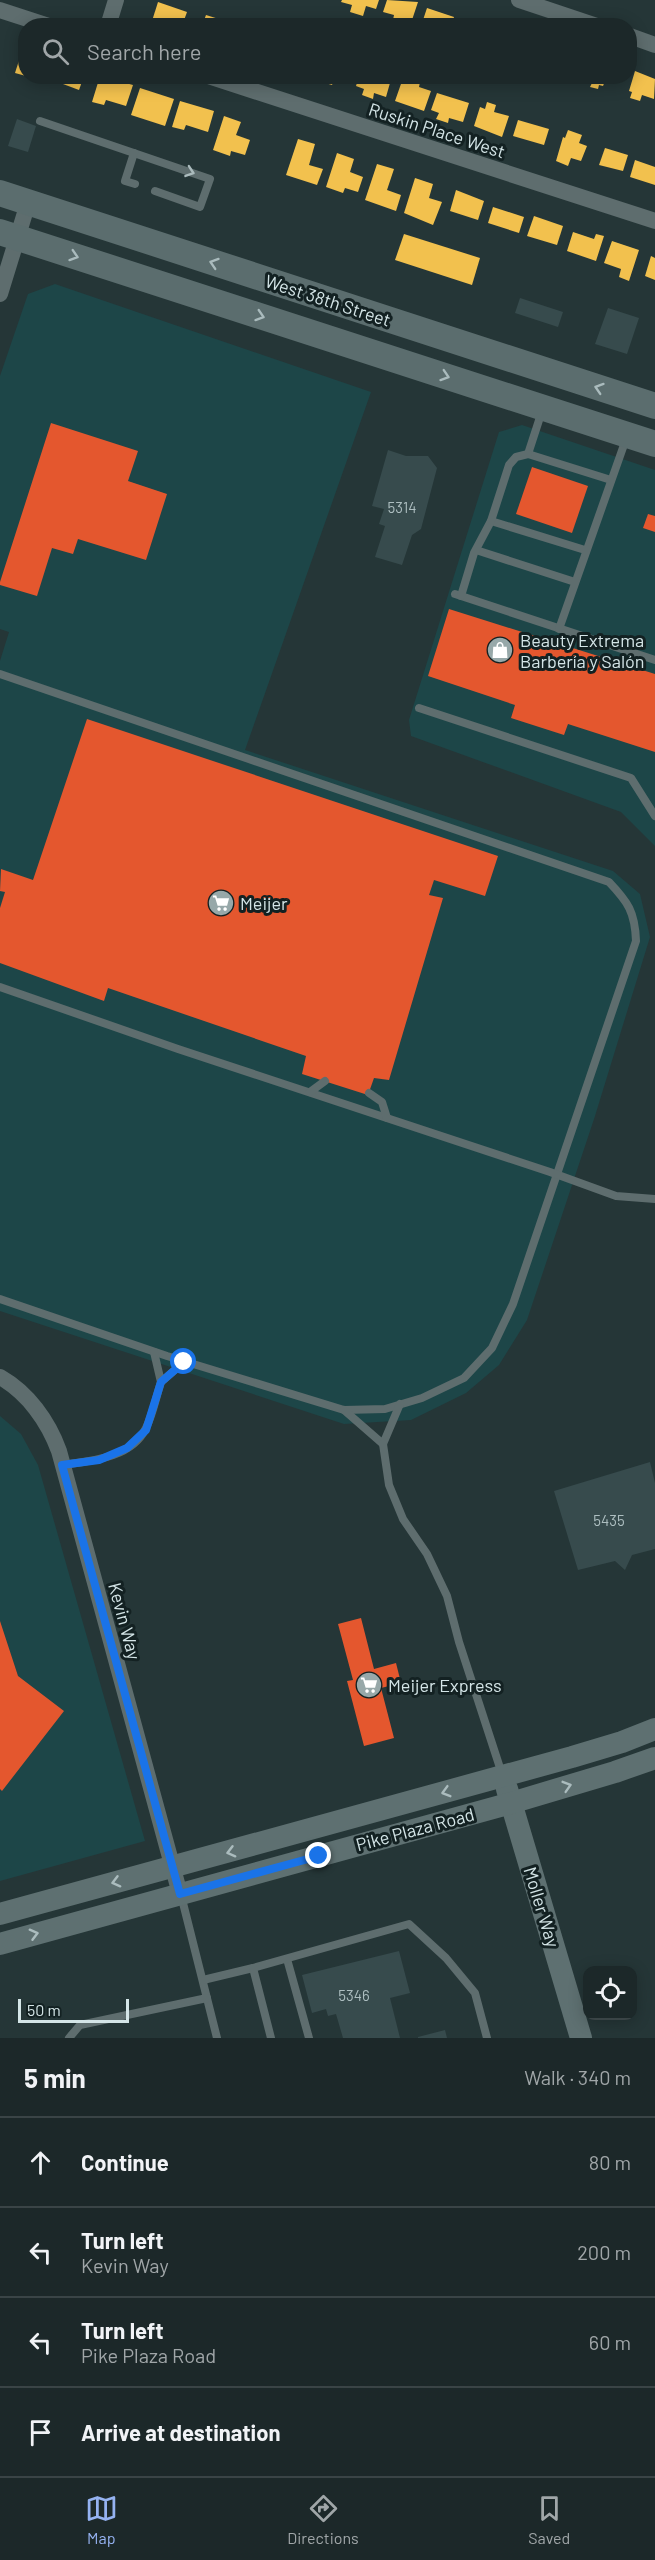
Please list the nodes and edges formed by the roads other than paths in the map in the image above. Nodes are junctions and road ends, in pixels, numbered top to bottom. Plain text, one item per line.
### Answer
1 (116, 0) edge
2 (519, 0) edge
3 (0, 10) edge
4 (24, 18) edge
5 (110, 18) edge
6 (573, 18) edge
7 (637, 39) edge
8 (655, 45) edge
9 (233, 84) edge
10 (40, 121) dead end
11 (134, 153) junction
12 (135, 184) dead end
13 (155, 191) dead end
14 (0, 193) edge
15 (28, 203) junction
16 (655, 221) edge
17 (9, 235) edge
18 (0, 293) edge
19 (471, 348) junction
20 (397, 361) junction
21 (655, 406) edge
22 (543, 408) junction
23 (655, 423) edge
24 (627, 435) junction
25 (655, 444) edge
26 (528, 454) junction
27 (611, 480) junction
28 (491, 521) junction
29 (476, 550) junction
30 (585, 550) junction
31 (575, 582) junction
32 (559, 629) junction
33 (655, 660) edge
34 (0, 674) edge
35 (419, 708) dead end
36 (655, 816) edge
37 (0, 987) edge
38 (325, 1081) dead end
39 (310, 1092) junction
40 (369, 1093) dead end
41 (387, 1118) junction
42 (558, 1175) junction
43 (655, 1199) edge
44 (0, 1299) edge
45 (154, 1352) junction
46 (184, 1362) junction
47 (0, 1377) edge
48 (161, 1382) junction
49 (400, 1404) junction
50 (345, 1410) junction
51 (383, 1444) junction
52 (62, 1465) junction
53 (655, 1729) edge
54 (655, 1758) edge
55 (502, 1776) junction
56 (511, 1803) junction
57 (173, 1867) junction
58 (180, 1894) junction
59 (0, 1914) edge
60 (0, 1944) edge
61 (287, 1959) junction
62 (253, 1968) junction
63 (203, 1980) junction
64 (207, 1998) junction
65 (69, 2038) edge
66 (217, 2038) edge
67 (271, 2038) edge
68 (309, 2038) edge
69 (487, 2038) edge
70 (580, 2038) edge

1 - 5 street
2 - 6 street
3 - 4 street
7 - 8 street
9 - 16 street, Ruskin Place West
10 - 11 lane
11 - 12 lane
11 -> 13 lane
14 - 15 main road, West 38th Street
15 - 17 street
19 -> 15 main road, West 38th Street
17 - 18 street
17 -> 20 main road, West 38th Street
19 - 20 main road
21 -> 19 main road, West 38th Street
20 -> 22 main road, West 38th Street
22 - 24 main road, West 38th Street
22 - 26 lane
23 - 24 main road
24 - 25 main road, West 38th Street
24 - 27 lane
26 - 27 lane
26 - 28 lane
27 - 30 lane
28 - 29 lane
28 - 30 lane
29 - 31 lane
29 - 32 lane
30 - 31 lane
31 - 32 lane
32 - 33 lane
34 - 42 lane
35 - 36 lane
37 - 39 lane
38 - 39 lane
39 - 41 lane
40 - 41 lane
41 - 42 lane
42 - 43 lane
42 - 49 lane
44 - 45 lane
45 - 46 lane
45 - 48 lane
46 - 48 lane
46 - 50 lane
47 - 52 street, Kevin Way
48 - 52 lane
49 - 50 lane
49 - 51 lane
50 - 51 lane
51 - 55 lane
52 - 57 street, Kevin Way
53 - 55 main road, Pike Plaza Road
56 -> 54 main road, Pike Plaza Road
55 - 56 main road, Moller Way
55 -> 57 main road, Pike Plaza Road
56 - 58 main road, Pike Plaza Road
56 - 70 main road, Moller Way
57 - 58 street, Kevin Way
57 -> 59 main road, Pike Plaza Road
60 -> 58 main road, Pike Plaza Road
58 - 63 lane
61 - 62 lane
61 - 68 lane
61 - 69 lane
62 - 63 lane
62 - 67 lane
63 - 64 lane
64 - 65 lane
64 - 66 lane

